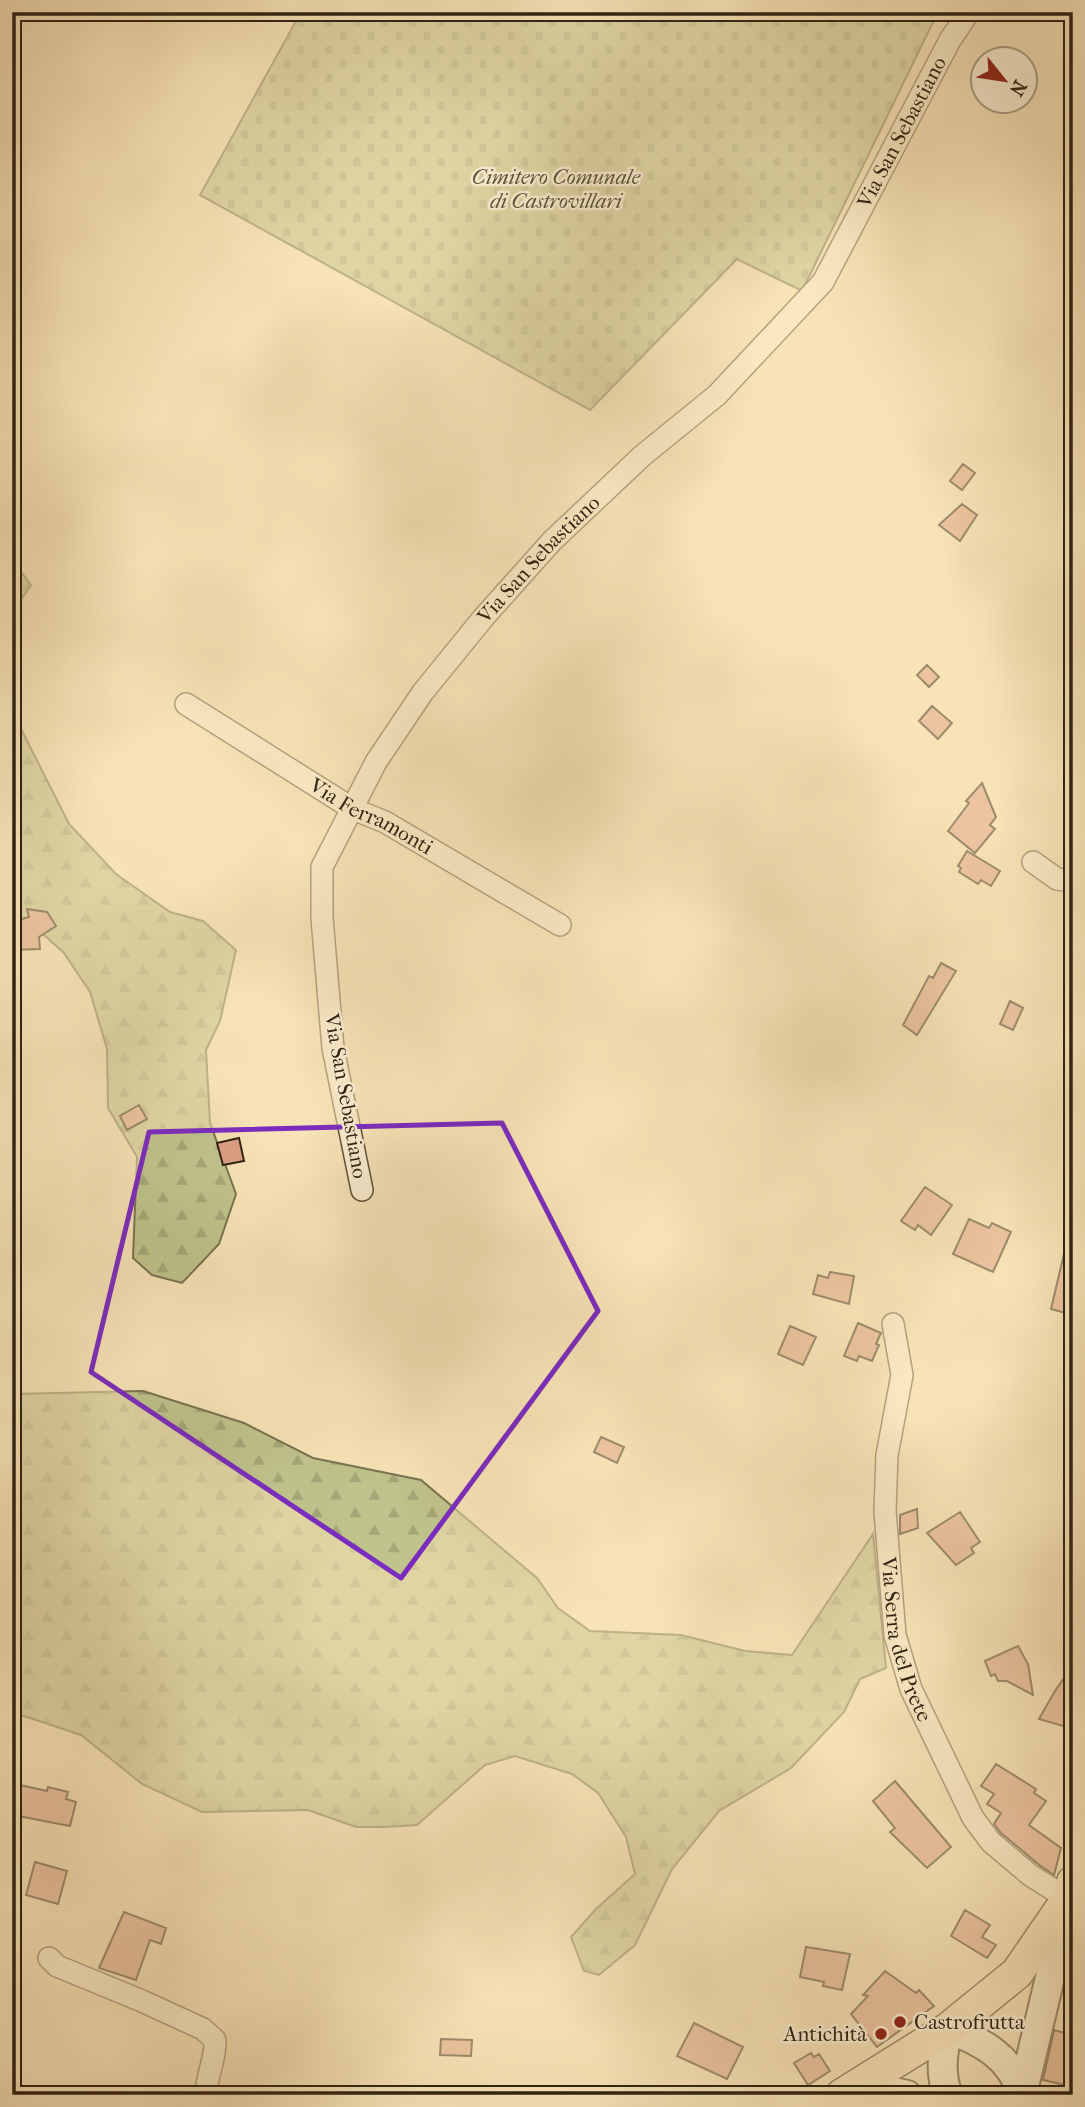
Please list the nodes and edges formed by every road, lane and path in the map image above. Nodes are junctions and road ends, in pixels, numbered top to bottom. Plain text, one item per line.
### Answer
1 (970, 12) edge
2 (186, 704) dead end
3 (353, 809) junction
4 (1033, 862) dead end
5 (1073, 880) edge
6 (560, 925) dead end
7 (362, 1190) dead end
8 (893, 1324) dead end
9 (1071, 1890) edge
10 (49, 1958) dead end
11 (948, 2029) junction
12 (1022, 2094) edge
13 (206, 2095) edge
14 (842, 2095) edge
15 (852, 2095) edge
16 (907, 2095) edge
17 (948, 2095) edge

1 - 3 street, Via San Sebastiano
2 - 3 street, Via Ferramonti
3 - 6 street, Via Ferramonti
3 - 7 street, Via San Sebastiano
4 - 5 street
8 - 9 street, Via Serra del Prete
9 - 11 main road
9 - 12 main road
10 - 13 street
11 - 12 main road
11 - 14 main road
11 - 17 main road
15 - 16 main road

